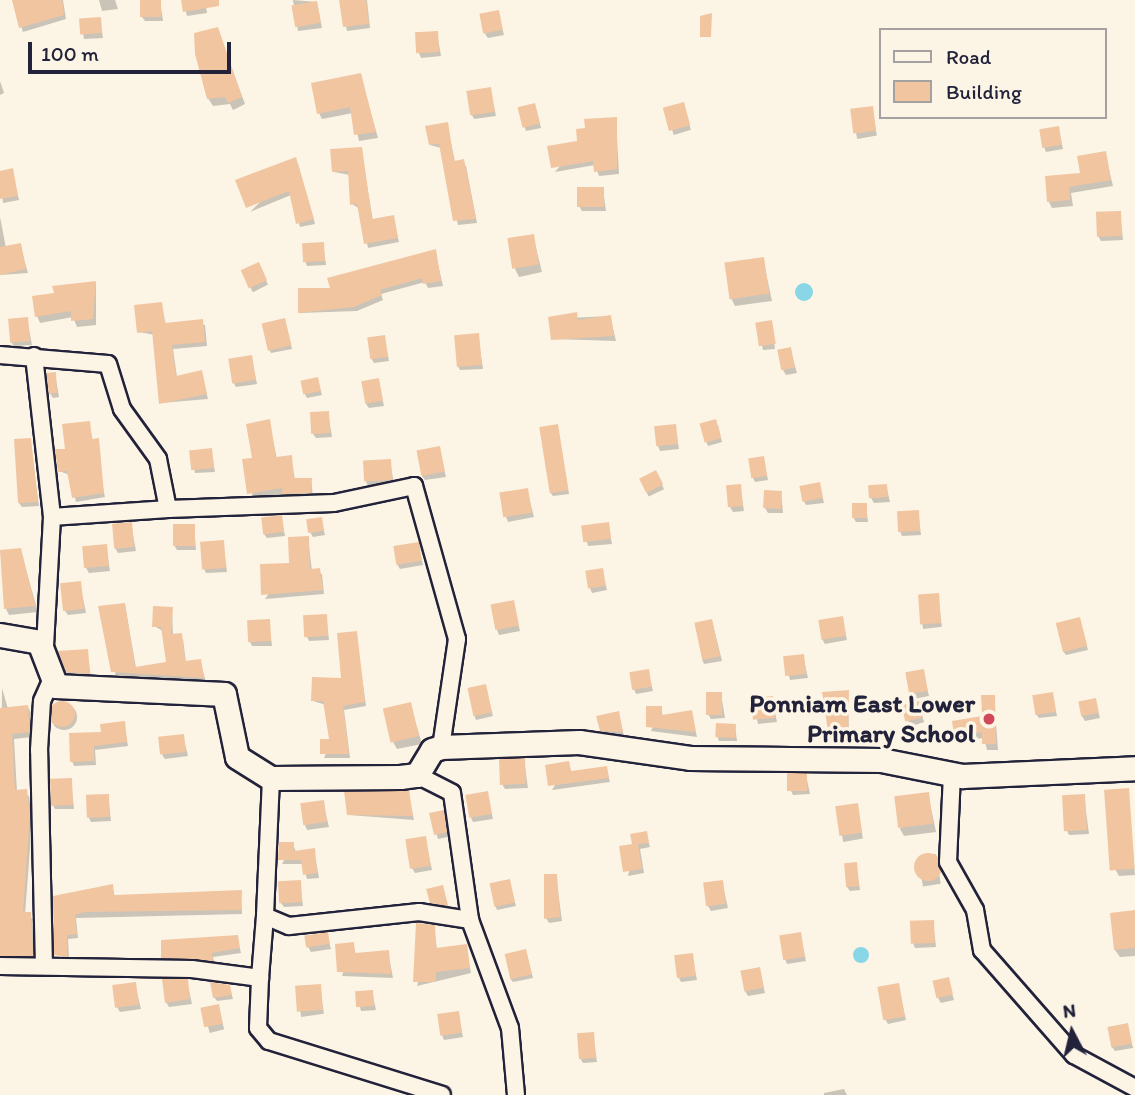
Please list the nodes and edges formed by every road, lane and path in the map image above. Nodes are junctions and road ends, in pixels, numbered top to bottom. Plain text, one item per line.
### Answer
1 (0, 355) edge
2 (34, 356) junction
3 (168, 509) junction
4 (52, 517) junction
5 (0, 635) edge
6 (45, 648) junction
7 (50, 682) junction
8 (441, 747) junction
9 (1135, 768) edge
10 (952, 774) junction
11 (416, 775) junction
12 (271, 778) junction
13 (265, 916) junction
14 (470, 920) junction
15 (0, 966) edge
16 (44, 966) junction
17 (260, 978) junction
18 (1135, 1088) edge
19 (442, 1095) edge
20 (516, 1095) edge

1 - 2 street
2 - 3 street
2 - 4 street
3 - 4 street
3 - 8 street
4 - 6 street
5 - 6 street
6 - 7 street
7 - 12 street
7 - 16 street
8 - 10 street
8 - 11 street
9 - 10 street
10 - 18 street
11 - 12 street
11 - 14 street
12 - 13 street
13 - 14 street
13 - 17 street
14 - 20 street
15 - 16 street
16 - 17 street
17 - 19 street

